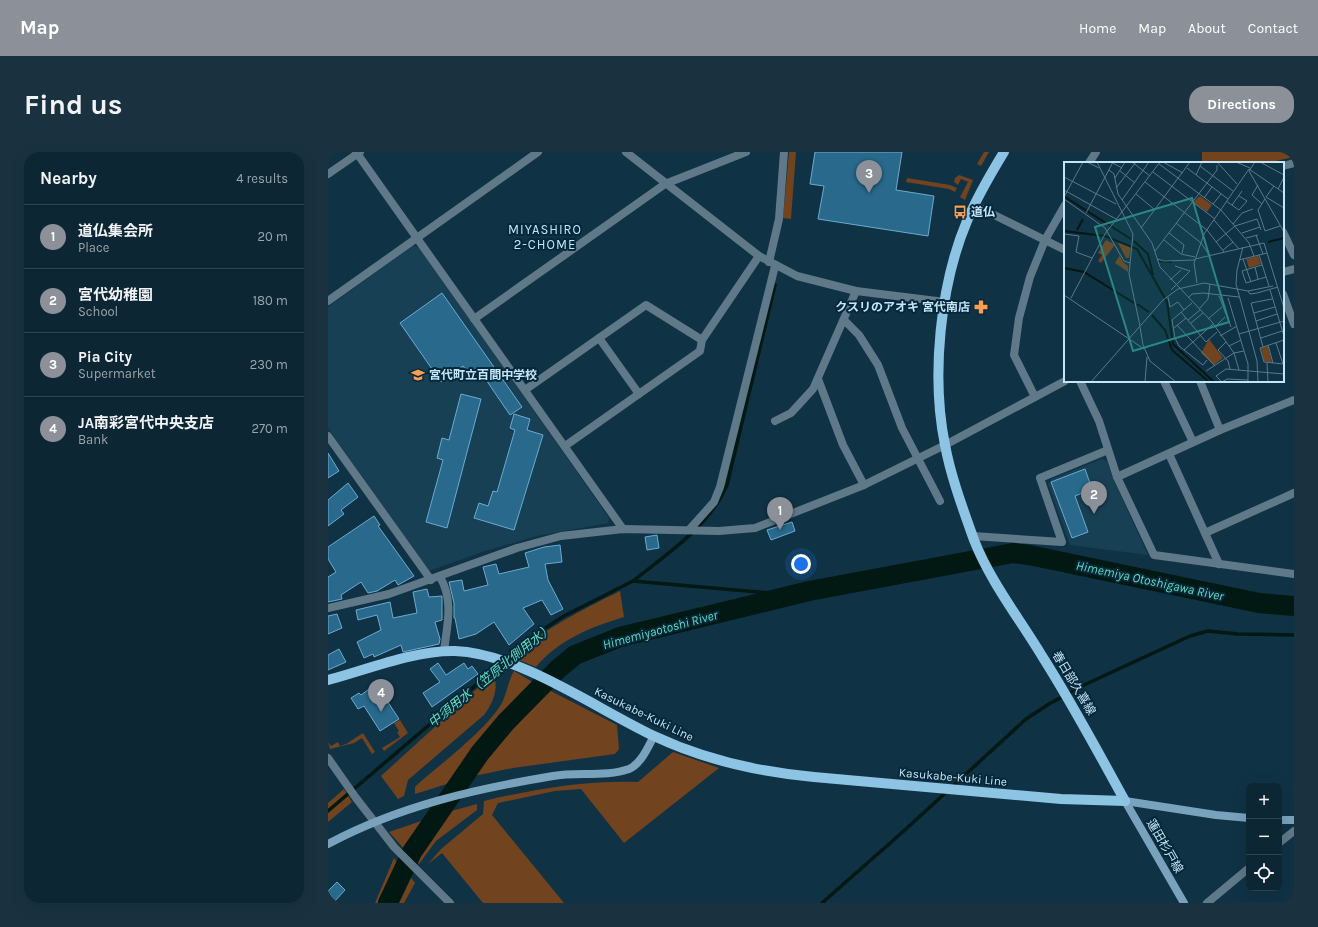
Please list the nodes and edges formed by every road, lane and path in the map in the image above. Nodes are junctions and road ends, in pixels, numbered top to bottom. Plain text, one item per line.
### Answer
1 (358, 152) edge
2 (538, 152) edge
3 (626, 152) edge
4 (746, 152) edge
5 (784, 152) edge
6 (1004, 152) edge
7 (1096, 152) edge
8 (1090, 162) edge
9 (1294, 163) edge
10 (1284, 166) edge
11 (328, 174) edge
12 (665, 184) junction
13 (974, 205) junction
14 (1064, 207) edge
15 (417, 238) junction
16 (1290, 238) edge
17 (1045, 240) junction
18 (1064, 250) edge
19 (1294, 255) edge
20 (759, 256) junction
21 (772, 264) junction
22 (1294, 270) edge
23 (1284, 272) edge
24 (856, 292) junction
25 (1284, 297) edge
26 (328, 301) edge
27 (945, 302) junction
28 (474, 319) junction
29 (844, 320) junction
30 (1294, 324) edge
31 (599, 338) junction
32 (702, 340) junction
33 (818, 379) junction
34 (1064, 382) edge
35 (1080, 382) edge
36 (1164, 382) edge
37 (1200, 382) edge
38 (526, 390) junction
39 (639, 394) junction
40 (1035, 397) junction
41 (1294, 400) edge
42 (775, 420) dead end
43 (1220, 430) junction
44 (329, 441) edge
45 (1193, 442) junction
46 (945, 445) junction
47 (566, 446) junction
48 (1108, 450) junction
49 (1169, 454) junction
50 (918, 459) junction
51 (1117, 477) junction
52 (864, 486) junction
53 (1294, 493) edge
54 (940, 501) dead end
55 (623, 529) junction
56 (690, 530) junction
57 (1205, 533) junction
58 (974, 538) junction
59 (1219, 564) junction
60 (1294, 574) edge
61 (440, 577) junction
62 (431, 580) junction
63 (328, 608) edge
64 (444, 651) junction
65 (328, 680) edge
66 (654, 736) junction
67 (328, 758) edge
68 (1125, 801) junction
69 (1246, 818) edge
70 (1282, 820) edge
71 (1294, 820) edge
72 (374, 823) junction
73 (1294, 831) edge
74 (1282, 841) edge
75 (328, 844) edge
76 (1246, 870) edge
77 (450, 903) edge
78 (1184, 903) edge
79 (1207, 903) edge

1 - 11 street
1 - 15 street
2 - 15 street
3 - 12 street
4 - 12 street
5 - 21 street
6 - 13 main road
7 - 8 street
9 - 10 street
12 - 20 street
12 - 28 street
13 - 17 street
13 - 27 main road
14 - 17 street
15 - 26 street
15 - 28 street
16 - 19 street
17 - 18 street
17 - 40 street
20 - 21 street
20 - 32 street
21 - 24 street
21 - 56 street
22 - 23 street
24 - 27 street
24 - 29 street
25 - 30 street
27 - 46 main road
28 - 38 street
29 - 33 street
29 - 50 street
31 - 32 street
31 - 38 street
31 - 39 street
32 - 39 street
33 - 42 street
33 - 52 street
34 - 40 street
35 - 48 street
36 - 45 street
37 - 43 street
38 - 47 street
39 - 47 street
40 - 46 street
41 - 43 street
43 - 45 street
44 - 62 street
45 - 49 street
46 - 50 street
46 - 58 main road
47 - 55 street
48 - 51 street
48 - 58 street
49 - 51 street
49 - 57 street
50 - 52 street
50 - 54 street
51 - 59 street
52 - 56 street
53 - 57 street
55 - 56 street
55 - 61 street
57 - 59 street
58 - 68 main road, 春日部久喜線
59 - 60 street
61 - 62 street
61 - 64 street
62 - 63 street
64 - 65 main road, Kasukabe-Kuki Line
64 - 66 main road, Kasukabe-Kuki Line
66 - 68 main road, Kasukabe-Kuki Line
66 - 72 street
67 - 72 street
68 - 69 street
68 - 78 street, 蓮田杉戸線
70 - 71 street
72 - 75 street
72 - 77 street
73 - 74 street
76 - 79 street

